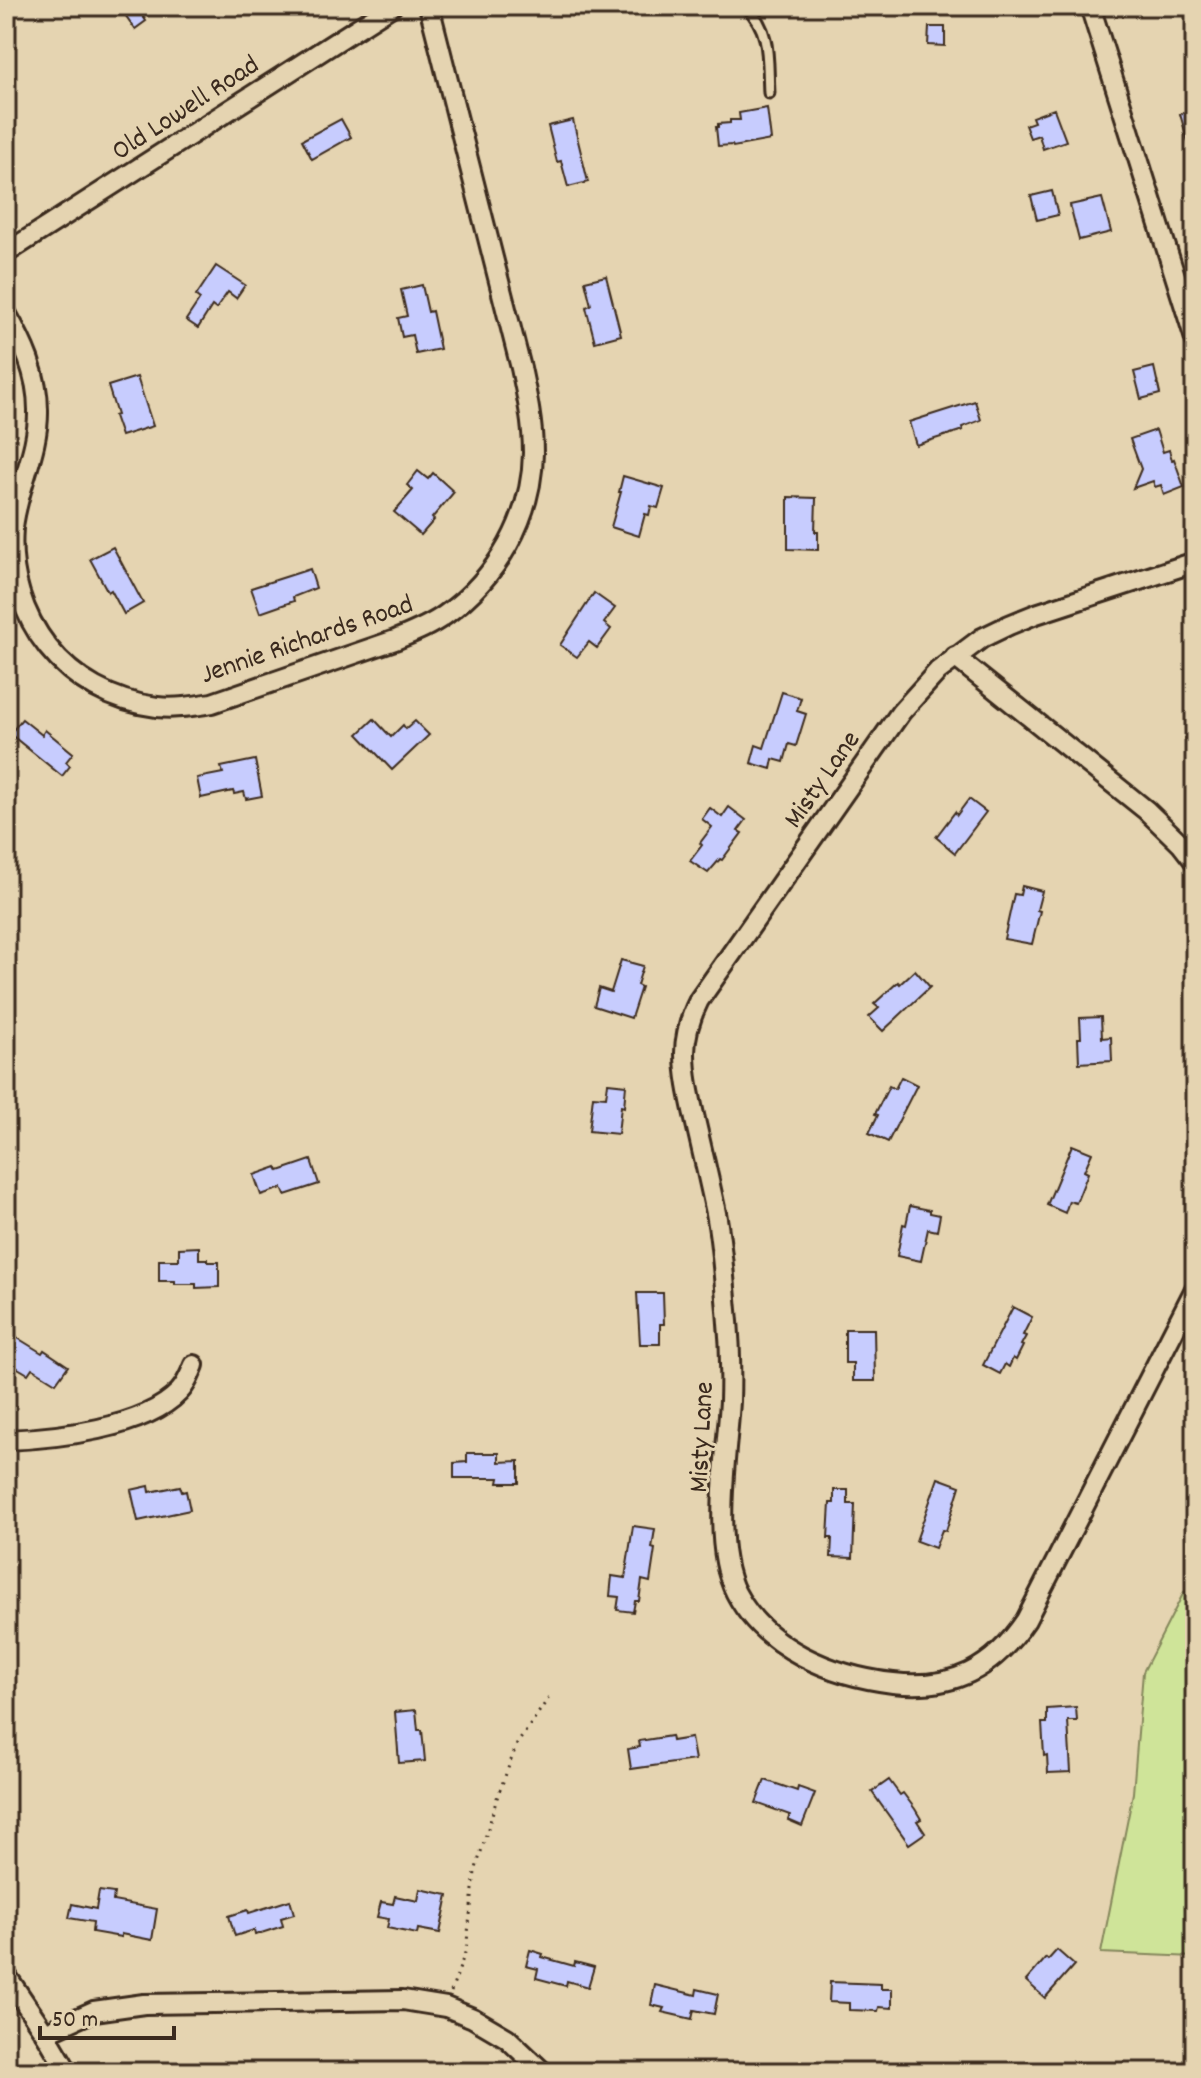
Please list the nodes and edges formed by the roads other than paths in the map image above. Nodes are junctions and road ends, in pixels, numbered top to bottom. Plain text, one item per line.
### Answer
1 (392, 6) edge
2 (429, 6) edge
3 (746, 6) edge
4 (1090, 6) edge
5 (769, 93) dead end
6 (6, 253) edge
7 (6, 313) edge
8 (1195, 339) edge
9 (1195, 562) edge
10 (955, 657) junction
11 (1195, 862) edge
12 (1195, 1289) edge
13 (194, 1365) dead end
14 (6, 1440) edge
15 (6, 1975) edge
16 (45, 2033) junction
17 (68, 2072) edge
18 (543, 2072) edge

1 - 6 street, Old Lowell Road
2 - 7 street, Jennie Richards Road
3 - 5 lane
4 - 8 street
9 - 10 street, Misty Lane
10 - 11 street
10 - 12 street, Misty Lane
13 - 14 street
15 - 16 street
16 - 17 street
16 - 18 street

